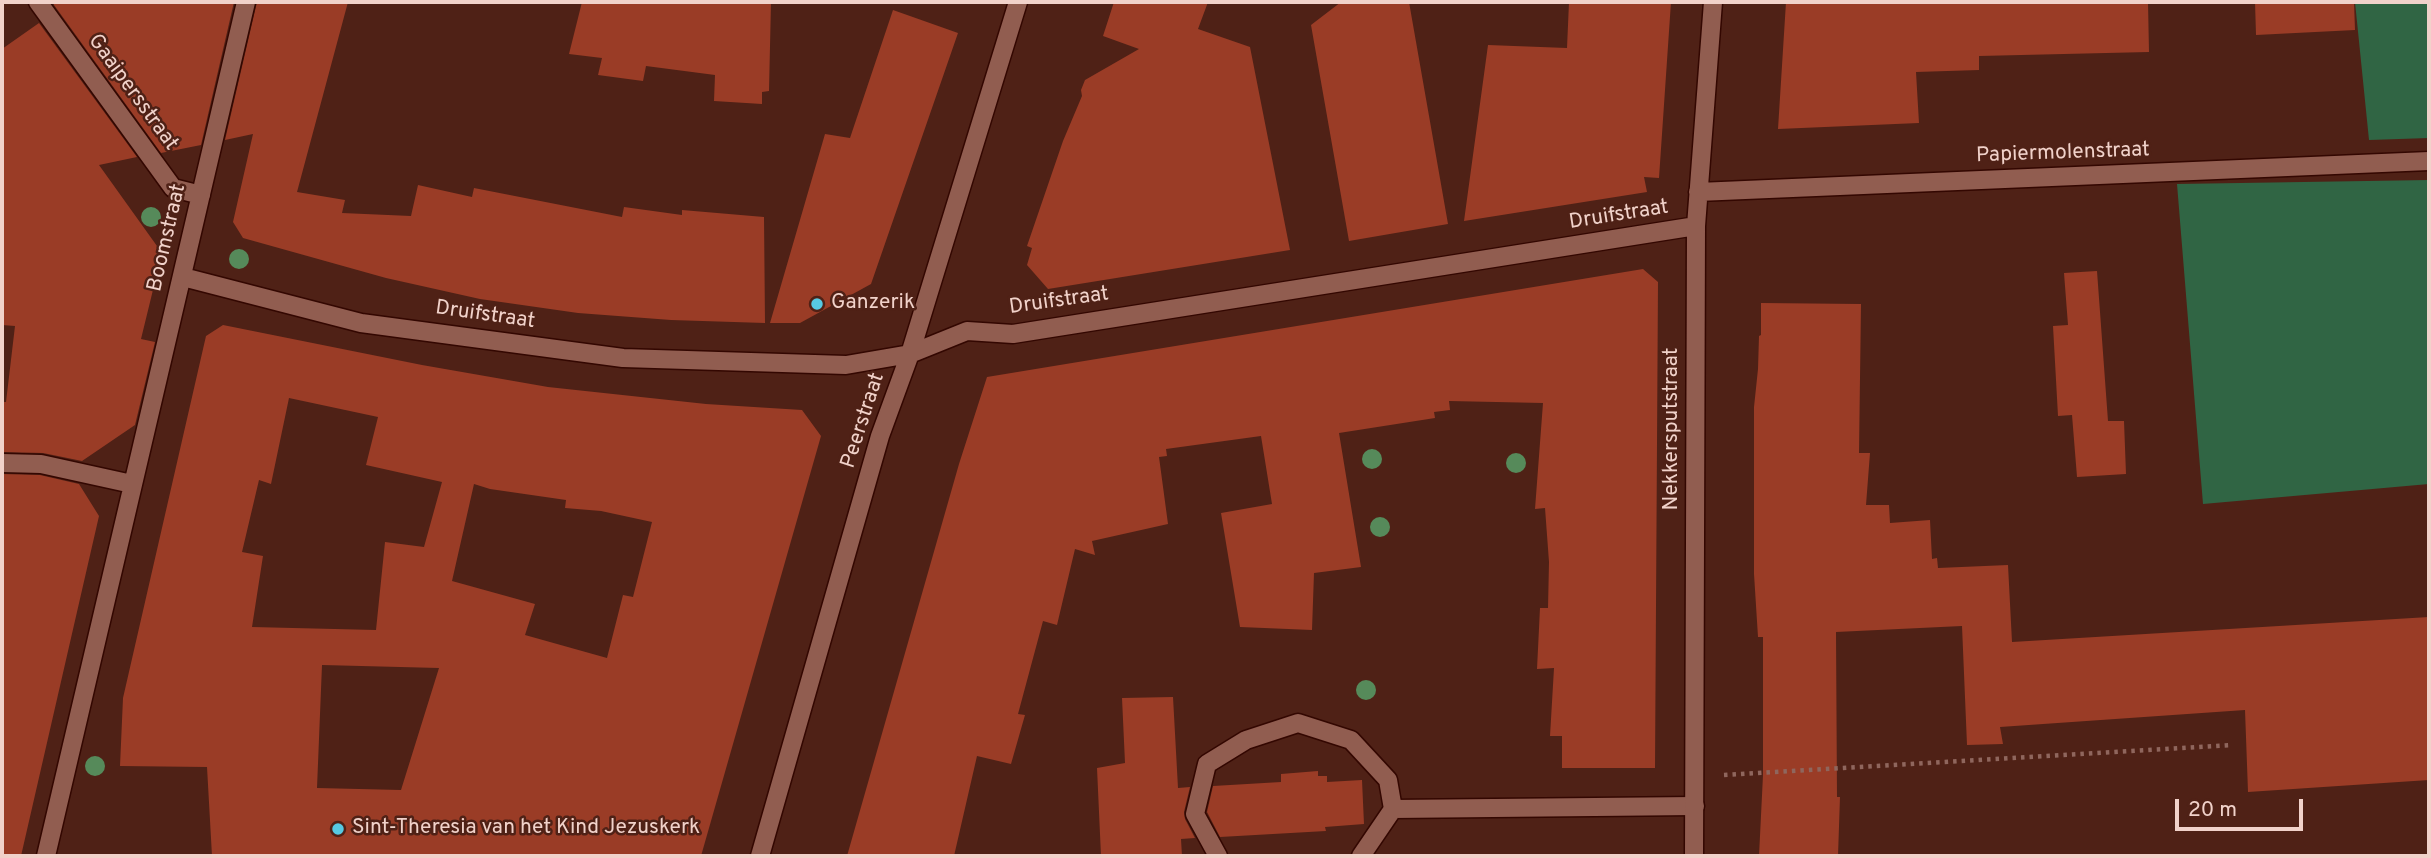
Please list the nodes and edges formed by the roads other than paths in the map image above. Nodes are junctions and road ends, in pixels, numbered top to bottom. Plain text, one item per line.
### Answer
1 (38, 2) edge
2 (246, 2) edge
3 (1018, 2) edge
4 (1713, 2) edge
5 (2429, 162) edge
6 (1698, 192) junction
7 (201, 195) junction
8 (1696, 226) junction
9 (183, 277) junction
10 (910, 354) junction
11 (2, 463) edge
12 (132, 484) junction
13 (1695, 806) junction
14 (1393, 809) junction
15 (46, 856) edge
16 (760, 856) edge
17 (1218, 856) edge
18 (1361, 856) edge
19 (1695, 856) edge

1 - 7 street, Gaaipersstraat
2 - 7 street, Boomstraat
3 - 10 street, Peerstraat
4 - 6 street, Nekkersputstraat
5 - 6 street, Papiermolenstraat
6 - 8 street, Nekkersputstraat
7 - 9 street, Boomstraat
8 - 10 street, Druifstraat
8 - 13 street, Nekkersputstraat
9 - 10 street, Druifstraat
9 - 12 street, Boomstraat
10 - 16 street, Peerstraat
11 - 12 street
12 - 15 street, Boomstraat
13 - 14 street
13 - 19 street, Nekkersputstraat
14 - 17 street
14 - 18 street

